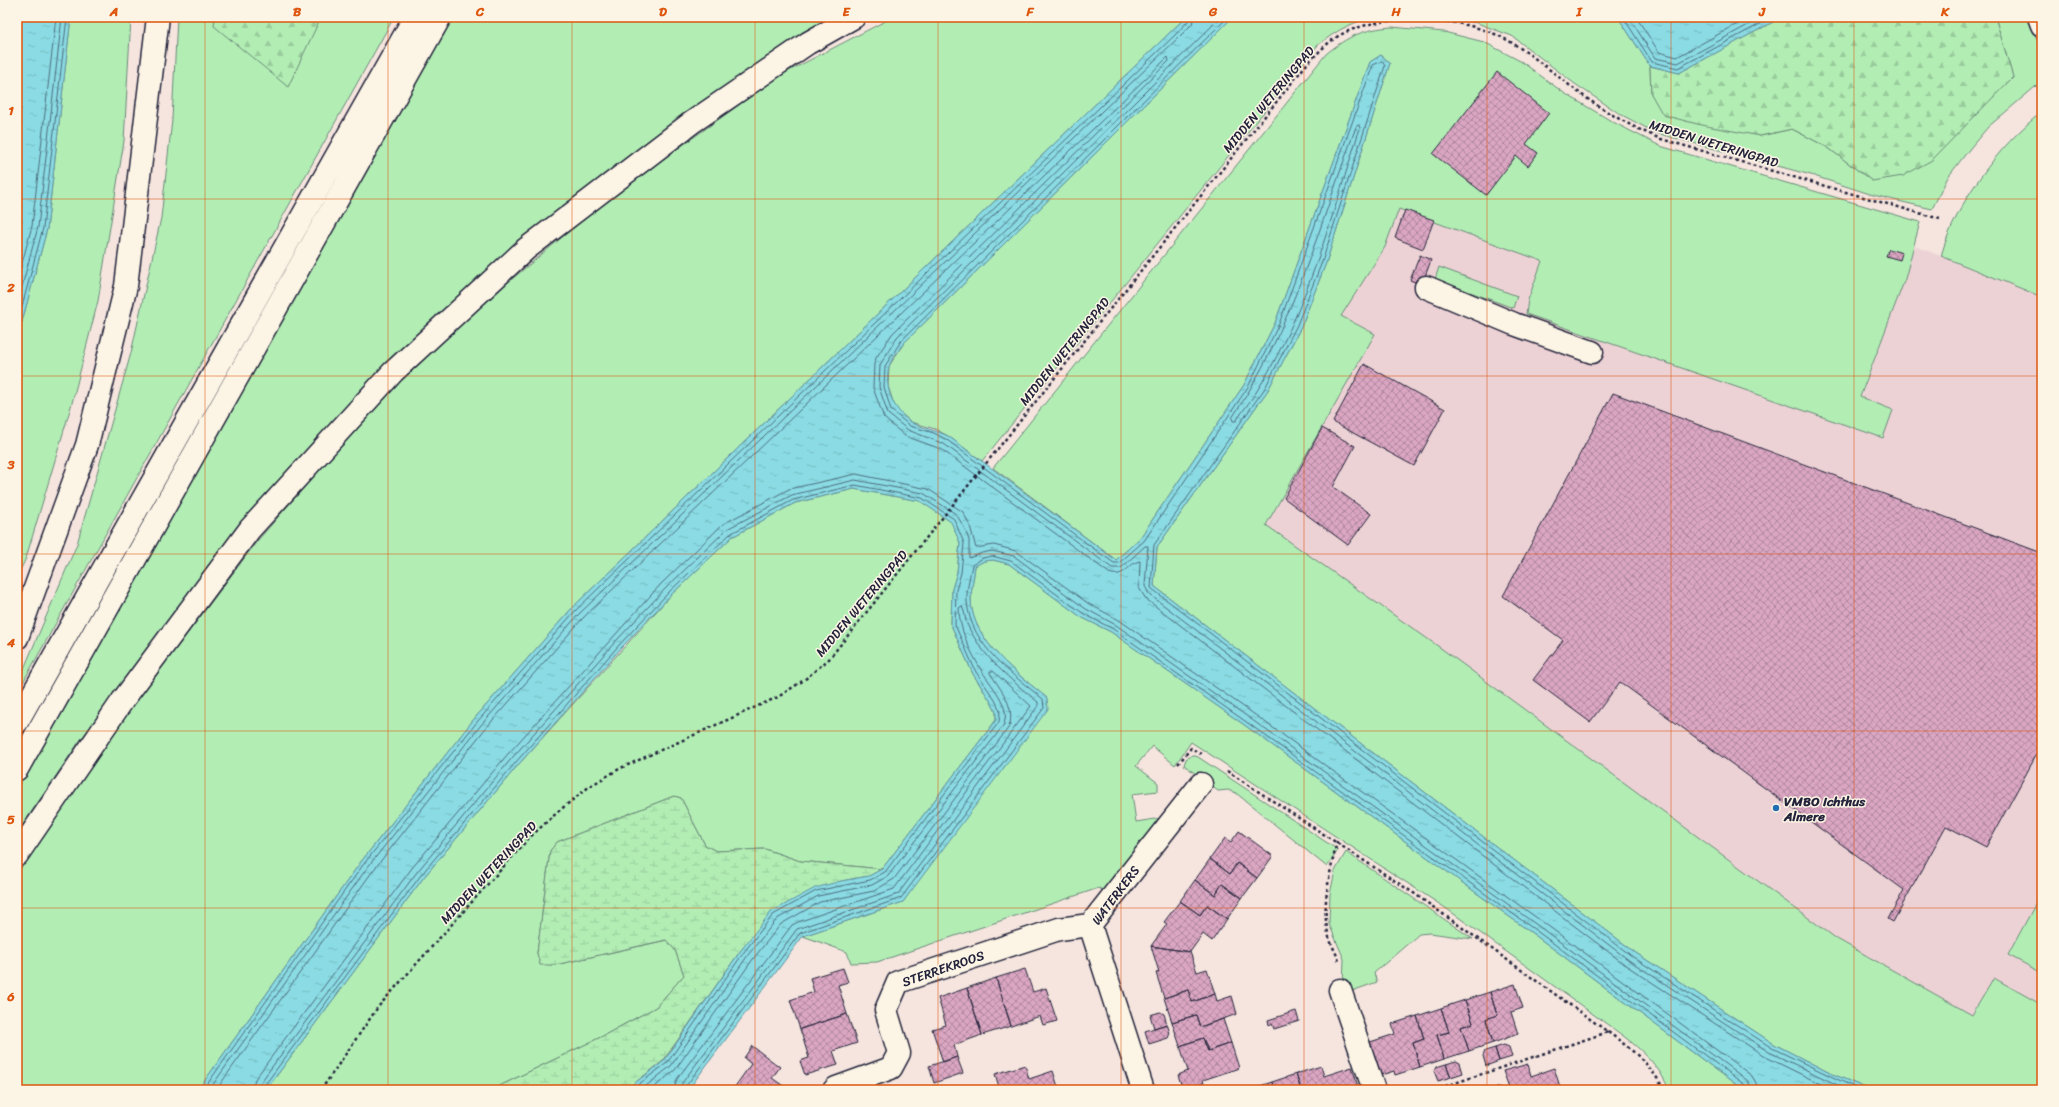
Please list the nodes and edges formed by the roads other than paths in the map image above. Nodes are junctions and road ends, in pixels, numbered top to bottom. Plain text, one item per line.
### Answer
1 (158, 17) edge
2 (415, 17) edge
3 (440, 17) edge
4 (854, 17) edge
5 (2039, 17) edge
6 (2042, 25) edge
7 (1426, 287) dead end
8 (1592, 352) dead end
9 (17, 638) edge
10 (17, 722) edge
11 (17, 769) edge
12 (1201, 784) road end
13 (17, 855) edge
14 (1090, 925) junction
15 (1340, 990) road end
16 (834, 1090) edge
17 (1143, 1090) edge
18 (1374, 1090) edge

1 - 9 main road
2 - 10 main road
3 - 11 main road
4 - 13 main road
5 - 6 main road
7 - 8 main road
12 - 14 main road, WATERKERS
14 - 16 main road, STERREKROOS
14 - 17 main road, WATERKERS
15 - 18 main road

